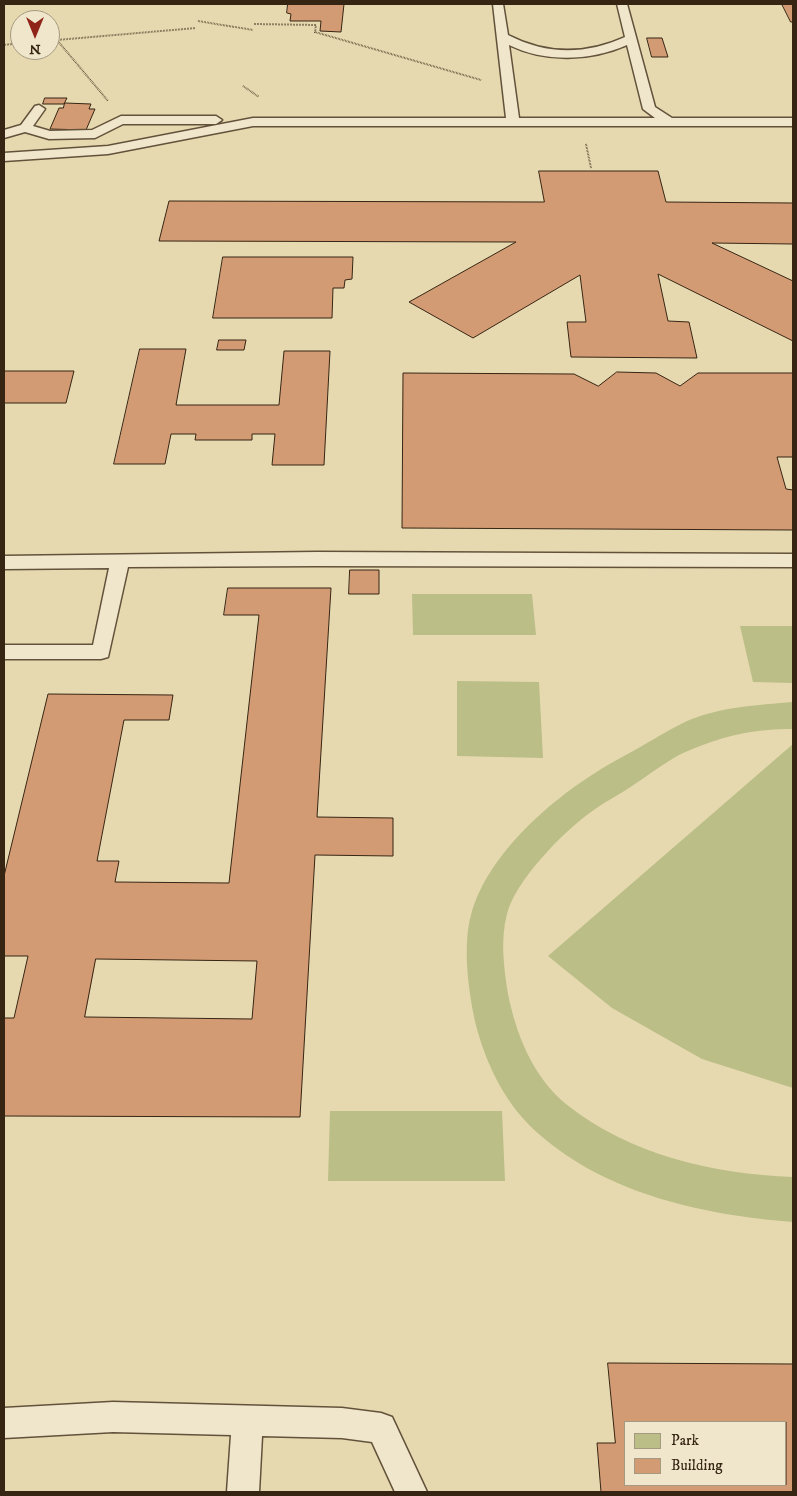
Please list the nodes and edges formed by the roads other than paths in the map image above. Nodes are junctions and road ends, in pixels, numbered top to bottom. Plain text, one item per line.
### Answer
1 (498, 4) edge
2 (622, 4) edge
3 (502, 38) junction
4 (631, 39) junction
5 (39, 109) dead end
6 (236, 120) dead end
7 (513, 122) junction
8 (669, 122) junction
9 (793, 122) edge
10 (25, 128) junction
11 (4, 134) edge
12 (4, 157) edge
13 (120, 560) junction
14 (793, 561) edge
15 (4, 562) edge
16 (4, 652) edge
17 (247, 1421) junction
18 (4, 1423) edge
19 (243, 1492) edge
20 (411, 1492) edge

1 - 3 lane
2 - 4 lane
3 - 4 lane
3 - 7 lane
4 - 8 lane
5 - 10 lane
6 - 10 lane
7 - 8 lane
7 - 12 lane
8 - 9 lane
10 - 11 lane
13 - 14 lane
13 - 15 lane
13 - 16 lane
17 - 18 lane
17 - 19 lane
17 - 20 lane

